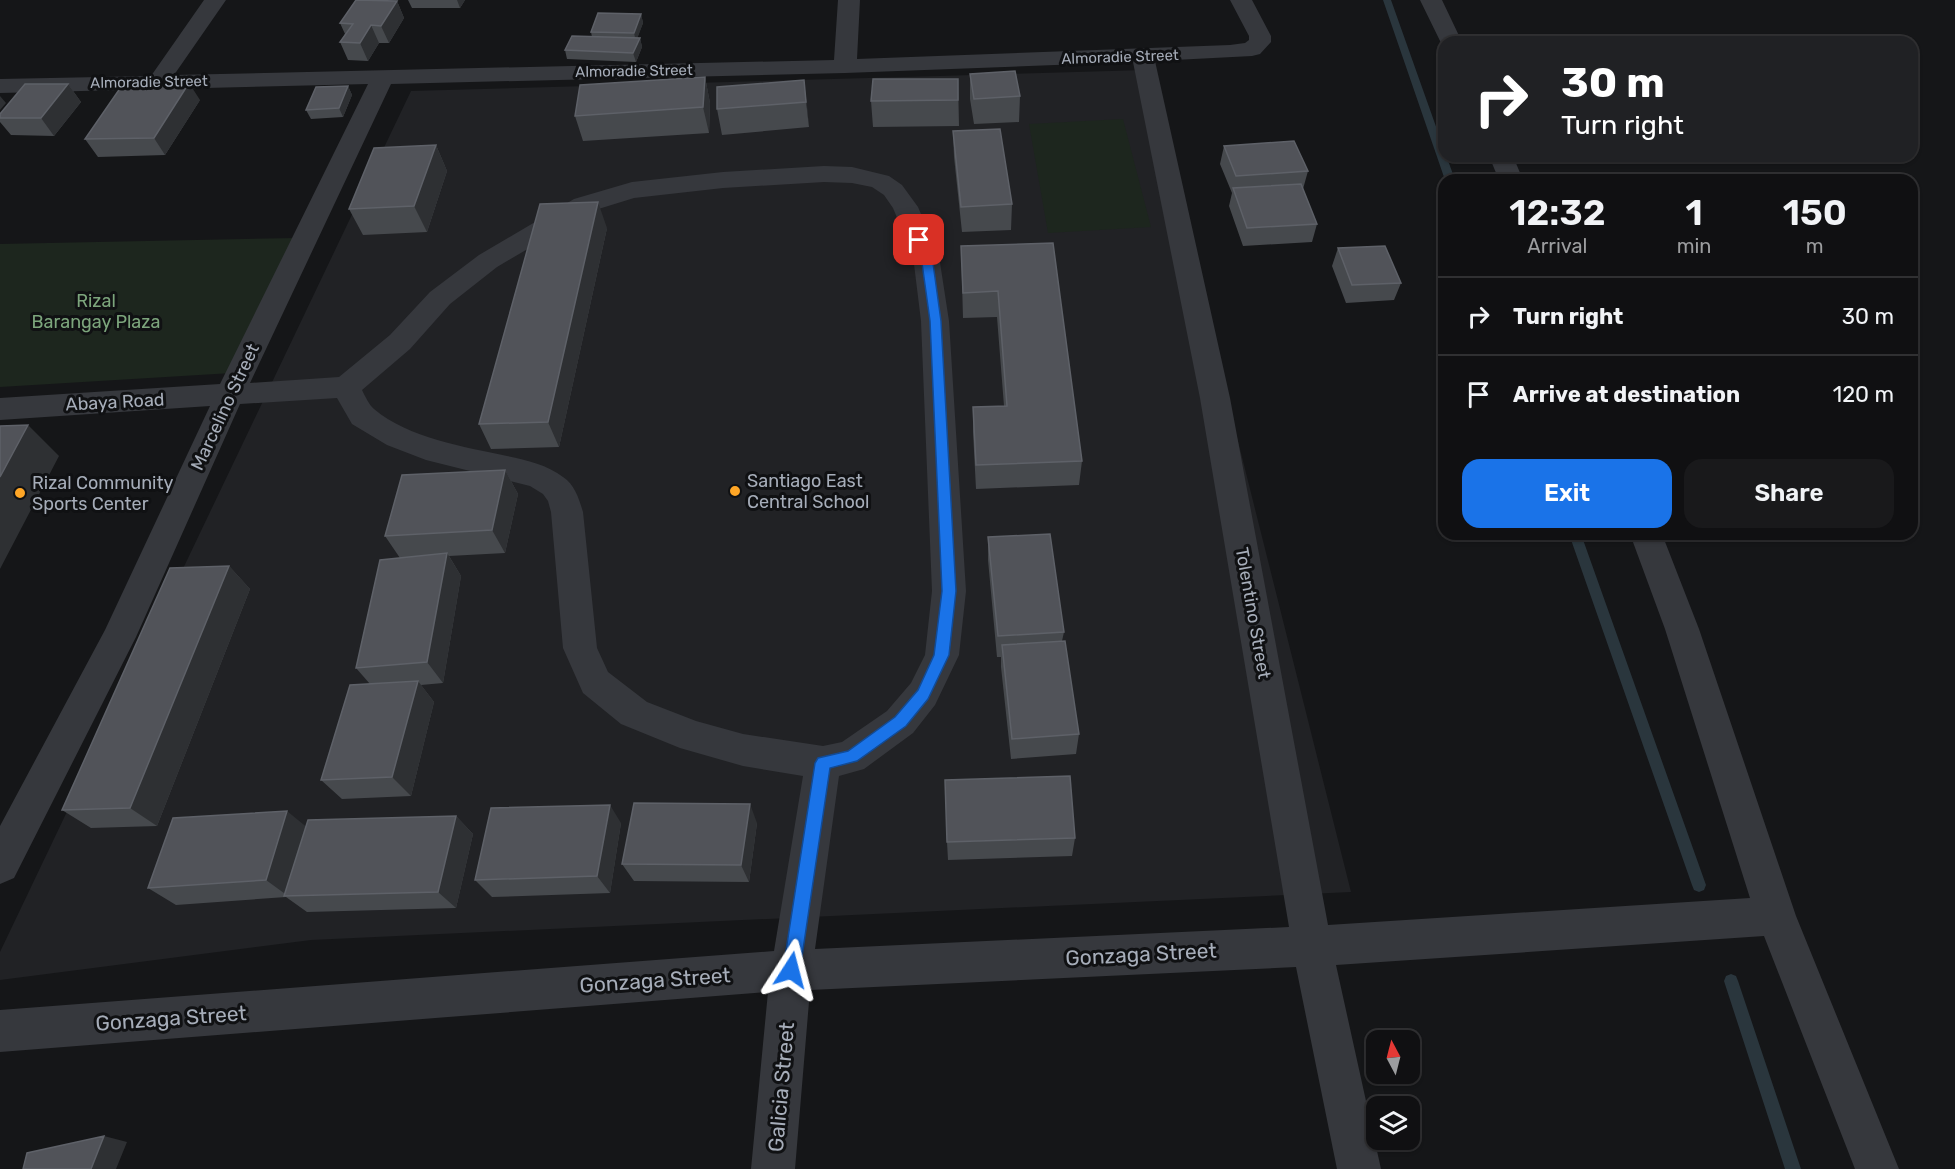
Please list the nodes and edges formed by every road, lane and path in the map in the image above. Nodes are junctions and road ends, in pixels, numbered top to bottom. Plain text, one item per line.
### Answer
1 (215, 0) edge
2 (849, 0) edge
3 (1241, 0) edge
4 (1431, 0) edge
5 (1448, 36) edge
6 (1143, 57) junction
7 (845, 66) junction
8 (383, 77) junction
9 (158, 82) junction
10 (0, 86) edge
11 (346, 387) junction
12 (230, 396) junction
13 (0, 409) edge
14 (1648, 540) edge
15 (823, 763) junction
16 (0, 865) edge
17 (1776, 916) junction
18 (1312, 946) junction
19 (791, 970) junction
20 (0, 1031) edge
21 (773, 1169) edge
22 (1359, 1169) edge
23 (1877, 1169) edge

1 - 9 street
2 - 7 street
3 - 6 street, Almoradie Street
4 - 5 street
6 - 7 street, Almoradie Street
6 - 18 street, Tolentino Street
7 - 8 street, Almoradie Street
8 - 9 street, Almoradie Street
8 - 12 street, Marcelino Street
9 - 10 street, Almoradie Street
11 - 12 street, Abaya Road
11 - 15 street
11 - 15 street
12 - 13 street, Abaya Road
12 - 16 street, Marcelino Street
14 - 17 street
15 - 19 street, Galicia Street
17 - 18 street, Gonzaga Street
17 - 23 street
18 - 19 street, Gonzaga Street
18 - 22 street, Tolentino Street
19 - 20 street, Gonzaga Street
19 - 21 street, Galicia Street

